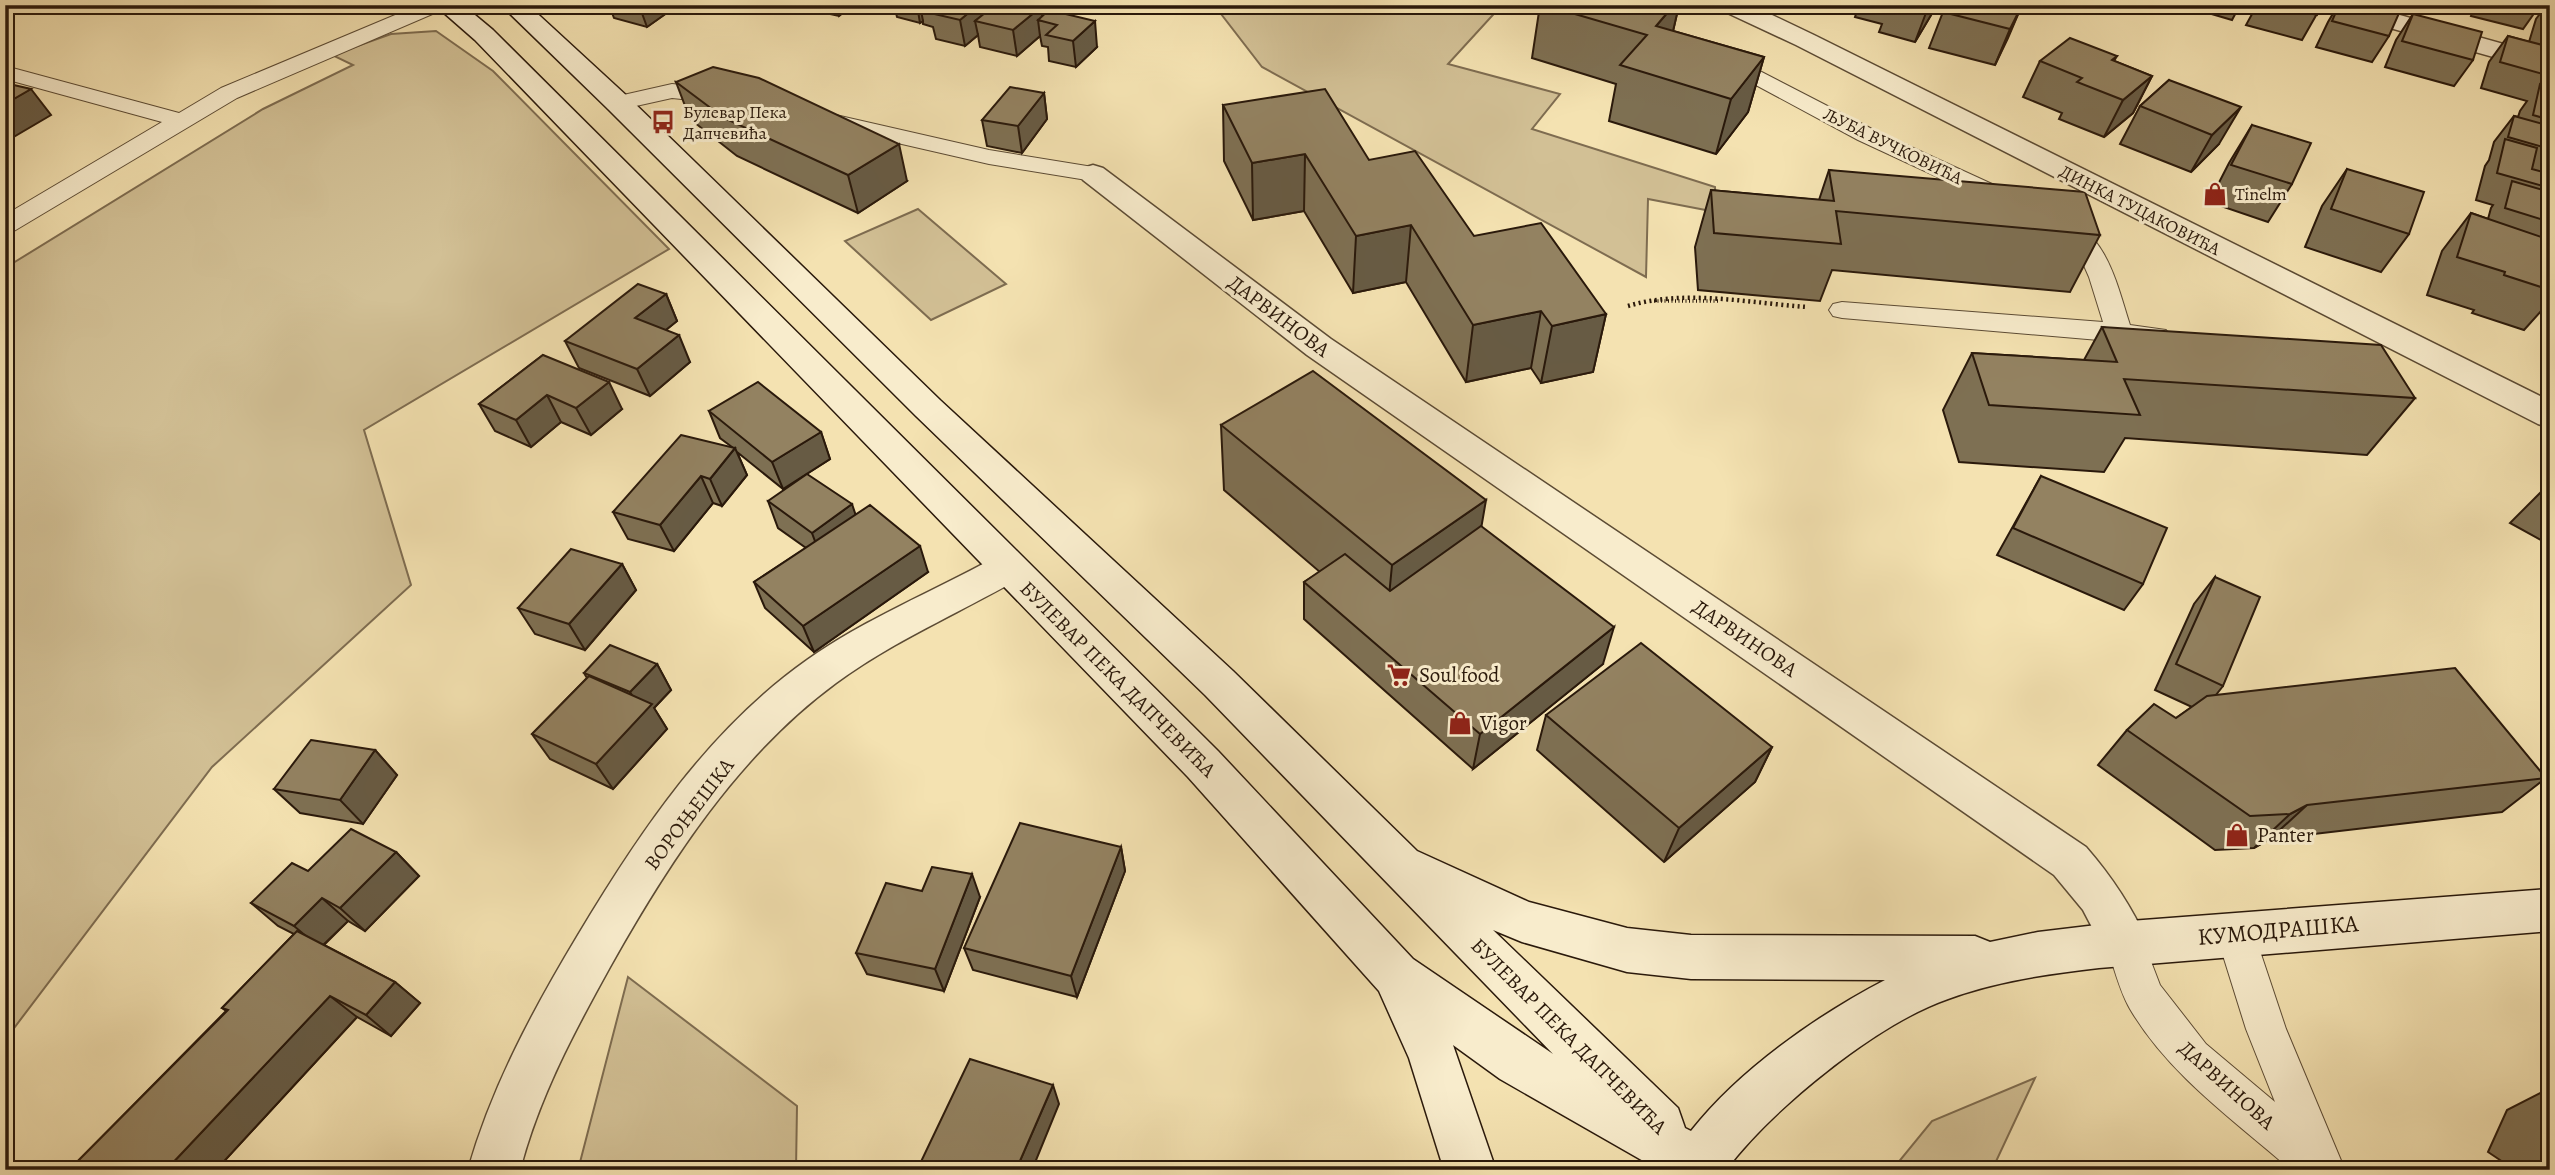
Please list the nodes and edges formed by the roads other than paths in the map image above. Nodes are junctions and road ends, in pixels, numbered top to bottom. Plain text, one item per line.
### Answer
1 (437, 5) edge
2 (447, 5) edge
3 (513, 5) edge
4 (1730, 5) edge
5 (2335, 5) edge
6 (1703, 48) edge
7 (2550, 65) edge
8 (5, 72) edge
9 (743, 101) edge
10 (618, 103) junction
11 (806, 116) edge
12 (180, 120) junction
13 (1093, 174) joint
14 (5, 226) edge
15 (1842, 310) road end
16 (2119, 332) junction
17 (2186, 338) edge
18 (2403, 342) junction
19 (2370, 353) edge
20 (2550, 416) edge
21 (1007, 568) junction
22 (1399, 863) junction
23 (2550, 910) edge
24 (2235, 933) junction
25 (2125, 943) junction
26 (2007, 958) junction
27 (1396, 975) junction
28 (1697, 1167) edge
29 (494, 1170) edge
30 (1470, 1170) edge

1 - 12 lane
2 - 21 street, БУЛЕВАР ПЕКА ДАПЧЕВИЋА
3 - 10 street, БУЛЕВАР ПЕКА ДАПЧЕВИЋА
4 - 18 street, ДИНКА ТУЦАКОВИЋА
5 - 7 street
6 - 16 lane, ЉУБА ВУЧКОВИЋА
8 - 12 lane
9 - 10 lane
10 - 22 street, БУЛЕВАР ПЕКА ДАПЧЕВИЋА
11 - 13 lane
12 - 14 lane
13 - 25 street, ДАРВИНОВА
15 - 16 lane
16 - 17 lane
18 - 19 lane
18 - 20 street, ДИНКА ТУЦАКОВИЋА
21 - 27 street, БУЛЕВАР ПЕКА ДАПЧЕВИЋА
21 - 29 street, ВОРОЊЕШКА
22 - 26 street
22 - 28 street, БУЛЕВАР ПЕКА ДАПЧЕВИЋА
23 - 24 street, КУМОДРАШКА
24 - 25 street, КУМОДРАШКА
24 - 25 lane, ДАРВИНОВА
25 - 26 street, КУМОДРАШКА
26 - 28 street
27 - 28 street, БУЛЕВАР ПЕКА ДАПЧЕВИЋА
27 - 30 street

